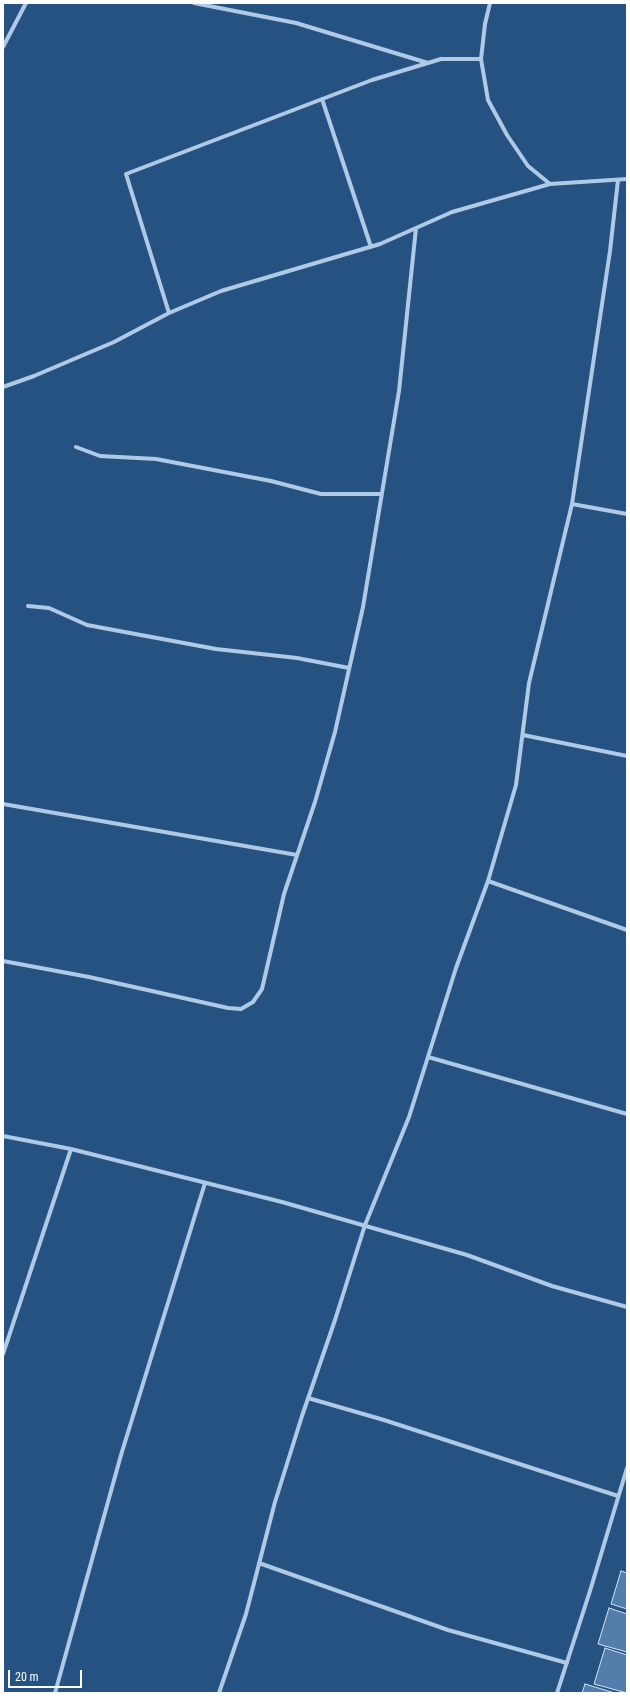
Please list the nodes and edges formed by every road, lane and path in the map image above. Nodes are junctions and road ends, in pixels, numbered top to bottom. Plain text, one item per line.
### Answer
1 (26, 3) edge
2 (194, 3) edge
3 (490, 3) edge
4 (3, 47) edge
5 (481, 59) junction
6 (428, 63) junction
7 (322, 99) junction
8 (627, 179) edge
9 (618, 180) junction
10 (550, 184) junction
11 (416, 228) junction
12 (371, 247) junction
13 (169, 313) junction
14 (3, 387) edge
15 (76, 447) dead end
16 (382, 494) junction
17 (572, 504) junction
18 (627, 514) edge
19 (28, 606) dead end
20 (349, 668) junction
21 (523, 735) junction
22 (627, 756) edge
23 (3, 804) edge
24 (297, 855) junction
25 (488, 881) junction
26 (627, 930) edge
27 (3, 961) edge
28 (428, 1057) junction
29 (627, 1114) edge
30 (3, 1136) edge
31 (71, 1148) junction
32 (205, 1183) junction
33 (365, 1225) junction
34 (627, 1307) edge
35 (3, 1354) edge
36 (308, 1398) junction
37 (627, 1468) edge
38 (618, 1496) junction
39 (259, 1563) junction
40 (567, 1663) junction
41 (55, 1693) edge
42 (219, 1693) edge
43 (557, 1693) edge

1 - 4 street
2 - 6 street
3 - 5 street
5 - 6 street
5 - 10 street
6 - 7 street
7 - 12 street
7 - 13 street
8 - 9 street
9 - 10 street
9 - 17 street
10 - 11 street
11 - 12 street
11 - 16 street
12 - 13 street
13 - 14 street
15 - 16 street
16 - 20 street
17 - 18 street
17 - 21 street
19 - 20 street
20 - 24 street
21 - 22 street
21 - 25 street
23 - 24 street
24 - 27 street
25 - 26 street
25 - 28 street
28 - 29 street
28 - 33 street
30 - 31 street
31 - 32 street
31 - 35 street
32 - 33 street
32 - 41 street
33 - 34 street
33 - 36 street
36 - 38 street
36 - 39 street
37 - 38 street
38 - 40 street
39 - 40 street
39 - 42 street
40 - 43 street

